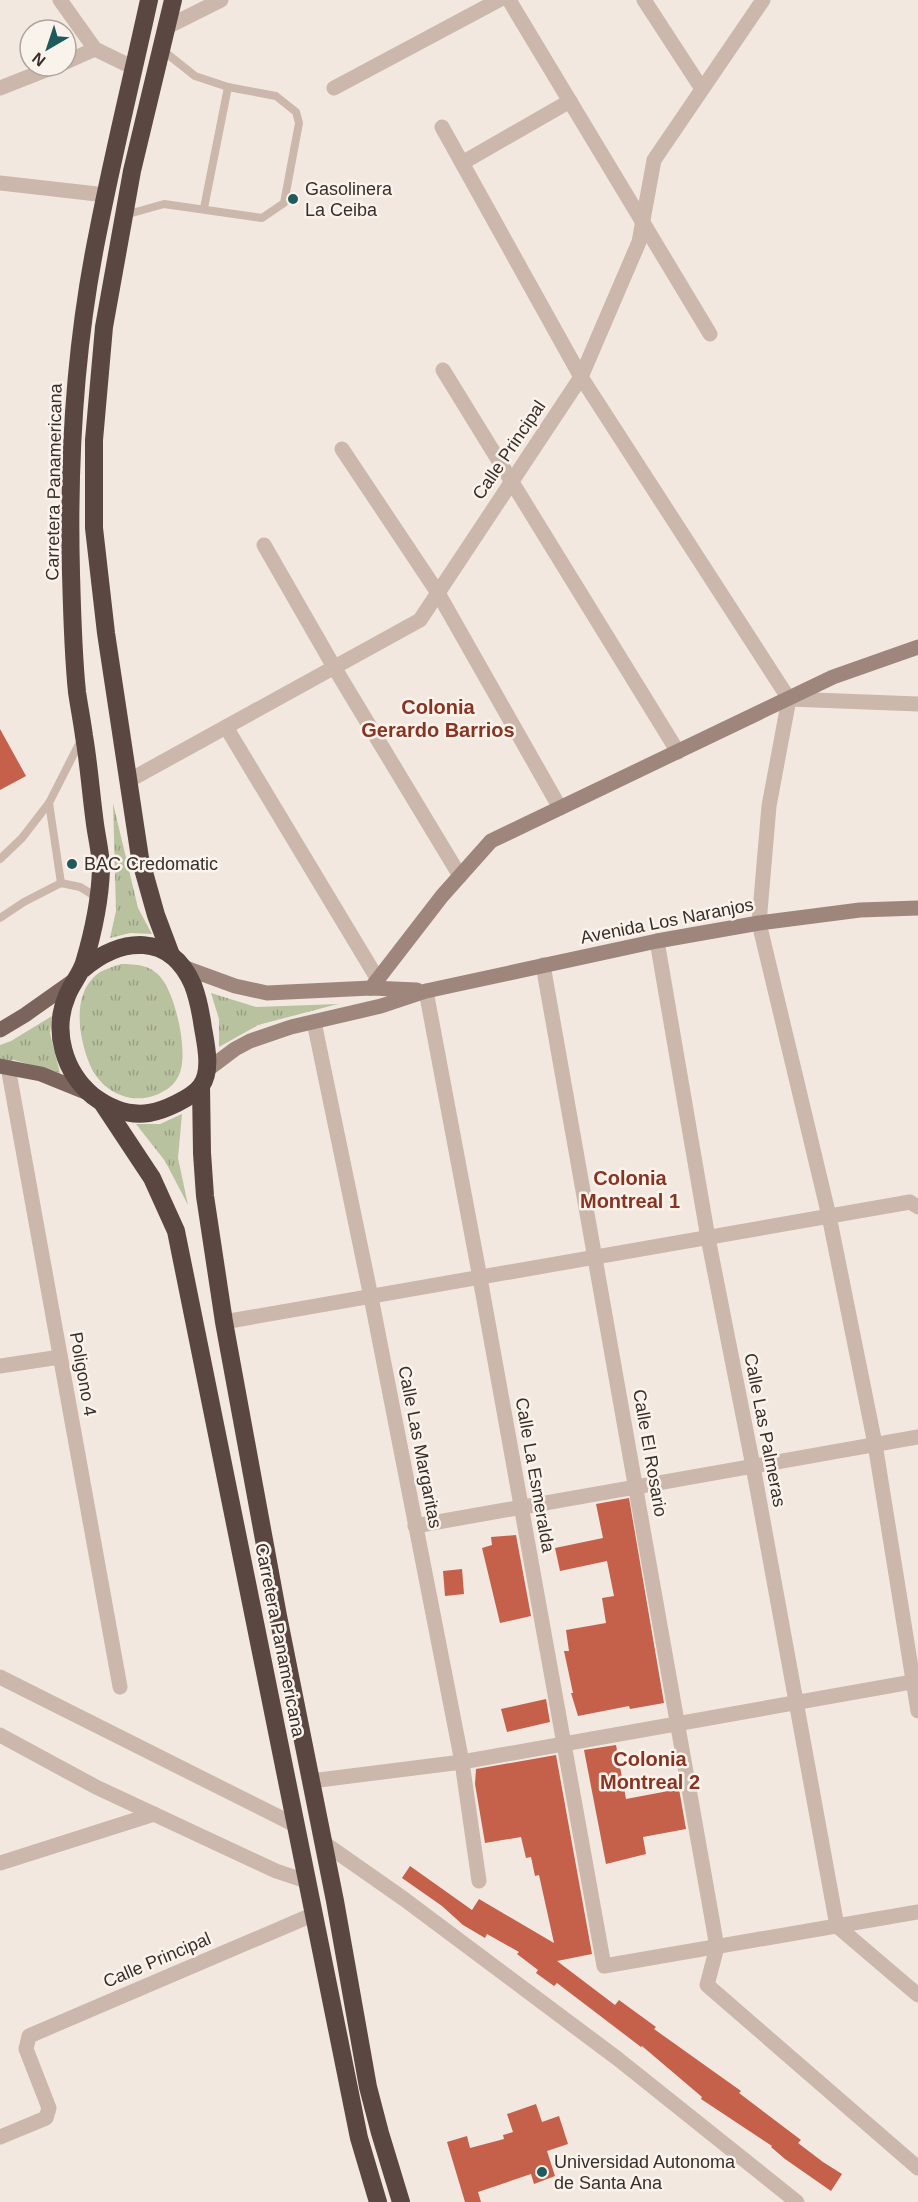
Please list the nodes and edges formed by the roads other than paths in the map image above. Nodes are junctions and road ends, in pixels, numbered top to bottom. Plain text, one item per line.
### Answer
1 (60, 0) edge
2 (149, 0) edge
3 (172, 0) edge
4 (221, 0) edge
5 (499, 0) edge
6 (509, 0) edge
7 (644, 0) edge
8 (763, 0) edge
9 (167, 27) junction
10 (95, 49) junction
11 (161, 49) junction
12 (78, 57) edge
13 (134, 68) junction
14 (25, 78) edge
15 (228, 87) junction
16 (0, 88) edge
17 (334, 88) dead end
18 (702, 89) junction
19 (570, 101) junction
20 (442, 128) dead end
21 (462, 163) junction
22 (0, 183) edge
23 (106, 195) junction
24 (204, 208) junction
25 (124, 215) junction
26 (643, 222) junction
27 (710, 334) dead end
28 (442, 370) dead end
29 (581, 377) junction
30 (342, 449) dead end
31 (512, 482) junction
32 (264, 545) dead end
33 (438, 593) junction
34 (918, 647) edge
35 (334, 668) junction
36 (789, 699) junction
37 (918, 704) edge
38 (226, 727) junction
39 (84, 735) junction
40 (678, 752) junction
41 (128, 781) junction
42 (49, 803) junction
43 (560, 808) junction
44 (0, 859) edge
45 (460, 876) junction
46 (61, 882) junction
47 (98, 898) junction
48 (918, 908) edge
49 (0, 918) edge
50 (759, 923) junction
51 (657, 941) junction
52 (177, 961) junction
53 (543, 965) junction
54 (79, 974) junction
55 (374, 983) junction
56 (426, 991) junction
57 (314, 1022) junction
58 (0, 1030) edge
59 (4, 1067) edge
60 (204, 1078) junction
61 (96, 1098) junction
62 (918, 1207) edge
63 (829, 1216) junction
64 (708, 1238) junction
65 (598, 1257) junction
66 (480, 1278) junction
67 (371, 1297) junction
68 (224, 1322) junction
69 (60, 1357) junction
70 (0, 1366) edge
71 (918, 1437) edge
72 (875, 1444) junction
73 (753, 1466) junction
74 (636, 1487) junction
75 (520, 1507) junction
76 (415, 1526) junction
77 (0, 1677) edge
78 (916, 1682) edge
79 (120, 1687) dead end
80 (796, 1703) junction
81 (918, 1711) edge
82 (677, 1724) junction
83 (0, 1735) edge
84 (564, 1744) junction
85 (462, 1762) junction
86 (310, 1781) junction
87 (154, 1814) junction
88 (296, 1825) junction
89 (324, 1844) junction
90 (0, 1863) edge
91 (306, 1881) junction
92 (479, 1881) dead end
93 (918, 1912) edge
94 (312, 1915) junction
95 (837, 1926) junction
96 (717, 1947) junction
97 (918, 1995) edge
98 (0, 2137) edge
99 (918, 2168) edge
100 (378, 2202) edge
101 (401, 2202) edge
102 (797, 2202) edge

1 - 10 street
2 - 13 highway, Carretera Panamericana
3 - 9 highway
4 - 9 street
5 - 17 street
6 - 19 street
7 - 18 street
8 - 18 street, Calle Principal
9 - 11 highway
10 - 12 street
10 - 13 street
11 - 15 lane
11 - 25 highway
13 - 23 highway, Carretera Panamericana
14 - 16 street
15 - 24 lane
15 - 24 lane
18 - 26 street, Calle Principal
19 - 21 street
19 - 26 street
20 - 21 street
21 - 29 street
22 - 23 street
23 - 39 highway, Carretera Panamericana
24 - 25 lane
25 - 41 highway
26 - 27 street
26 - 29 street, Calle Principal
28 - 31 street
29 - 31 street, Calle Principal
29 - 36 street
30 - 33 street
31 - 33 street, Calle Principal
31 - 40 street
32 - 35 street
33 - 35 street, Calle Principal
33 - 43 street
34 - 36 main road
35 - 38 street, Calle Principal
35 - 45 street
36 - 37 street
36 - 40 main road
36 - 50 street
38 - 41 street, Calle Principal
38 - 55 street
39 - 42 lane
39 - 47 highway, Carretera Panamericana
40 - 43 main road
41 - 52 highway
42 - 44 lane
42 - 46 lane
43 - 45 main road
45 - 55 main road
46 - 47 lane
46 - 49 lane
47 - 54 highway, Carretera Panamericana
48 - 50 main road, Avenida Los Naranjos
50 - 51 main road, Avenida Los Naranjos
50 - 63 street
51 - 53 main road, Avenida Los Naranjos
51 - 64 street, Calle Las Palmeras
52 - 54 highway
52 - 55 main road, Avenida Los Naranjos
52 - 60 highway
53 - 56 main road, Avenida Los Naranjos
53 - 65 street, Calle El Rosario
54 - 58 main road
54 - 61 highway
55 - 56 main road, Avenida Los Naranjos
56 - 57 main road, Avenida Los Naranjos
56 - 66 street, Calle La Esmeralda
57 - 60 main road, Avenida Los Naranjos
57 - 67 street, Calle Las Margaritas
59 - 61 main road
59 - 69 street, Poligono 4
60 - 61 highway
60 - 68 highway, Carretera Panamericana
61 - 88 highway, Carretera Panamericana
62 - 63 street
63 - 64 street
63 - 72 street
64 - 65 street
64 - 73 street, Calle Las Palmeras
65 - 66 street
65 - 74 street, Calle El Rosario
66 - 67 street
66 - 75 street, Calle La Esmeralda
67 - 68 street
67 - 76 street, Calle Las Margaritas
68 - 86 highway, Carretera Panamericana
69 - 70 street
69 - 79 street, Poligono 4
71 - 72 street
72 - 73 street
72 - 78 street
73 - 74 street
73 - 80 street, Calle Las Palmeras
74 - 75 street
74 - 82 street, Calle El Rosario
75 - 76 street
75 - 84 street, Calle La Esmeralda
76 - 85 street, Calle Las Margaritas
77 - 88 street
78 - 80 street
78 - 81 street
80 - 82 street
80 - 95 street, Calle Las Palmeras
82 - 84 street
82 - 96 street, Calle El Rosario
83 - 87 street
84 - 85 street
84 - 96 street, Calle La Esmeralda
85 - 86 street
85 - 92 street, Calle Las Margaritas
86 - 89 highway, Carretera Panamericana
87 - 90 street
87 - 91 street
88 - 91 highway, Carretera Panamericana
89 - 101 highway, Carretera Panamericana
89 - 102 street
91 - 94 highway, Carretera Panamericana
93 - 95 street
94 - 98 street, Calle Principal
94 - 100 highway, Carretera Panamericana
95 - 96 street
95 - 97 street
96 - 99 street

